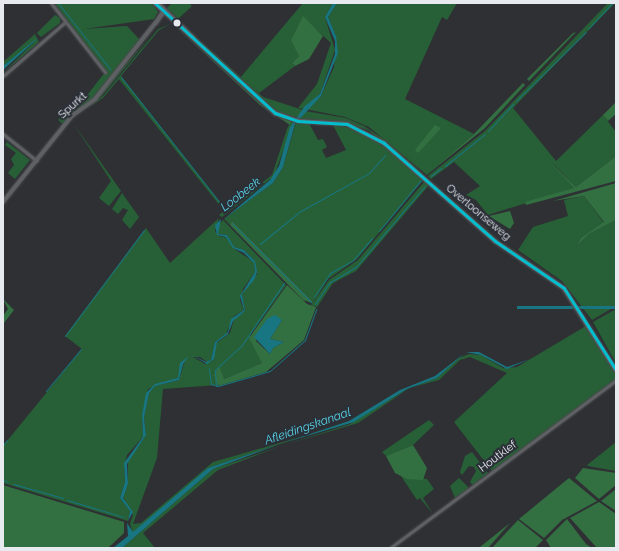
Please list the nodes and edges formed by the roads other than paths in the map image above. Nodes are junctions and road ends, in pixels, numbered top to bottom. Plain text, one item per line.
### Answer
1 (51, 3) edge
2 (155, 3) edge
3 (158, 3) edge
4 (164, 13) junction
5 (64, 23) junction
6 (105, 72) dead end
7 (3, 76) edge
8 (3, 134) edge
9 (37, 160) junction
10 (3, 202) edge
11 (616, 370) edge
12 (616, 380) edge
13 (390, 548) edge

1 - 5 street
2 - 4 street, Overloonseweg
3 - 4 street, Overloonseweg
4 - 9 street, Spurkt
4 - 11 street, Overloonseweg
5 - 6 street
5 - 7 street
8 - 9 street
9 - 10 street, Spurkt
12 - 13 street, Houtklef

